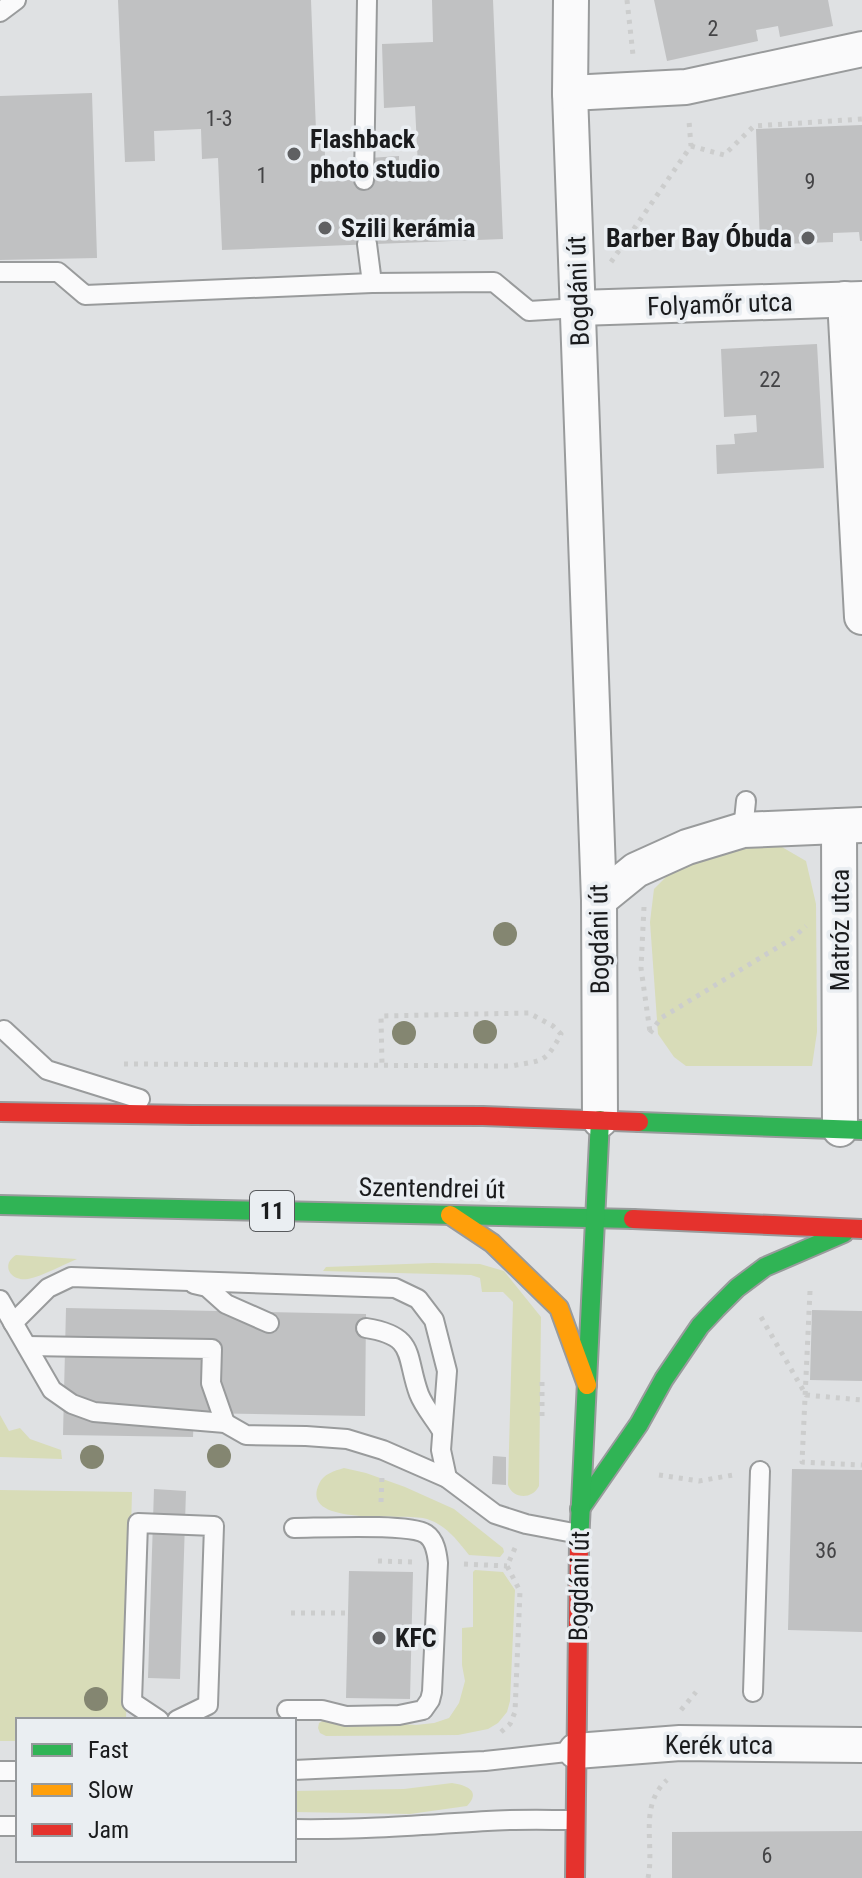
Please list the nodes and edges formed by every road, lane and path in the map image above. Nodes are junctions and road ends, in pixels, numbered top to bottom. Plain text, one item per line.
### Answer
1 (16, 0) edge
2 (367, 0) edge
3 (571, 0) edge
4 (627, 0) edge
5 (0, 12) edge
6 (862, 49) edge
7 (686, 87) junction
8 (637, 89) junction
9 (570, 93) junction
10 (862, 119) edge
11 (691, 146) junction
12 (364, 180) dead end
13 (367, 244) dead end
14 (0, 272) edge
15 (372, 283) junction
16 (853, 299) edge
17 (578, 308) junction
18 (862, 617) edge
19 (851, 826) edge
20 (645, 866) junction
21 (599, 900) junction
22 (839, 908) junction
23 (4, 1030) dead end
24 (109, 1064) dead end
25 (382, 1066) junction
26 (0, 1112) edge
27 (192, 1115) junction
28 (600, 1120) junction
29 (851, 1130) edge
30 (0, 1205) edge
31 (450, 1215) junction
32 (595, 1217) junction
33 (859, 1228) edge
34 (179, 1280) junction
35 (810, 1288) dead end
36 (0, 1300) edge
37 (754, 1306) dead end
38 (13, 1323) junction
39 (269, 1323) dead end
40 (366, 1328) dead end
41 (27, 1346) junction
42 (587, 1385) junction
43 (806, 1395) junction
44 (862, 1400) edge
45 (225, 1423) junction
46 (442, 1431) junction
47 (383, 1450) junction
48 (862, 1465) edge
49 (760, 1471) joint
50 (659, 1475) dead end
51 (447, 1478) junction
52 (580, 1509) junction
53 (380, 1527) junction
54 (294, 1528) dead end
55 (579, 1534) junction
56 (291, 1613) dead end
57 (348, 1613) dead end
58 (696, 1692) dead end
59 (753, 1692) dead end
60 (287, 1710) dead end
61 (680, 1711) dead end
62 (156, 1718) edge
63 (181, 1718) edge
64 (862, 1745) edge
65 (576, 1751) junction
66 (296, 1770) edge
67 (669, 1778) dead end
68 (576, 1820) junction
69 (296, 1829) edge
70 (575, 1878) edge
71 (648, 1878) edge

1 - 5 lane
2 - 12 lane
3 - 9 street, Bogdáni út
4 - 8 path
6 - 7 street
7 - 8 street
7 - 11 path
8 - 9 street
9 - 17 street, Bogdáni út
10 - 11 path
11 - 17 path
13 - 15 lane
14 - 15 lane
15 - 17 lane
16 - 17 street, Folyamőr utca
16 - 18 street
17 - 21 street, Bogdáni út
19 - 20 street
19 - 22 street, Matróz utca
20 - 21 street
20 - 22 path
21 - 28 street, Bogdáni út
22 - 29 street, Matróz utca
23 - 27 lane
24 - 25 path
25 - 25 path
26 - 27 main road
27 - 28 main road
28 - 29 main road
28 - 32 main road, Bogdáni út
30 - 31 main road, Szentendrei út / 11
31 - 32 main road, Szentendrei út / 11
31 - 42 main road
32 - 33 main road, Szentendrei út / 11
32 - 42 main road, Bogdáni út
33 - 52 main road
34 - 38 lane
34 - 39 lane
34 - 46 lane
35 - 43 path
36 - 38 lane
37 - 43 path
38 - 41 lane
40 - 46 lane
41 - 45 lane
41 - 45 lane
42 - 52 main road, Bogdáni út
43 - 44 path
43 - 48 path
45 - 47 lane
46 - 51 lane
47 - 51 lane
47 - 53 path
49 - 50 path
49 - 59 lane
51 - 55 lane
52 - 55 main road, Bogdáni út
53 - 54 lane
53 - 60 lane
55 - 65 main road, Bogdáni út
56 - 57 path
58 - 61 path
62 - 63 lane
64 - 65 street, Kerék utca
65 - 66 lane
65 - 68 main road, Bogdáni út
67 - 71 path
68 - 69 lane
68 - 70 main road, Bogdáni út

